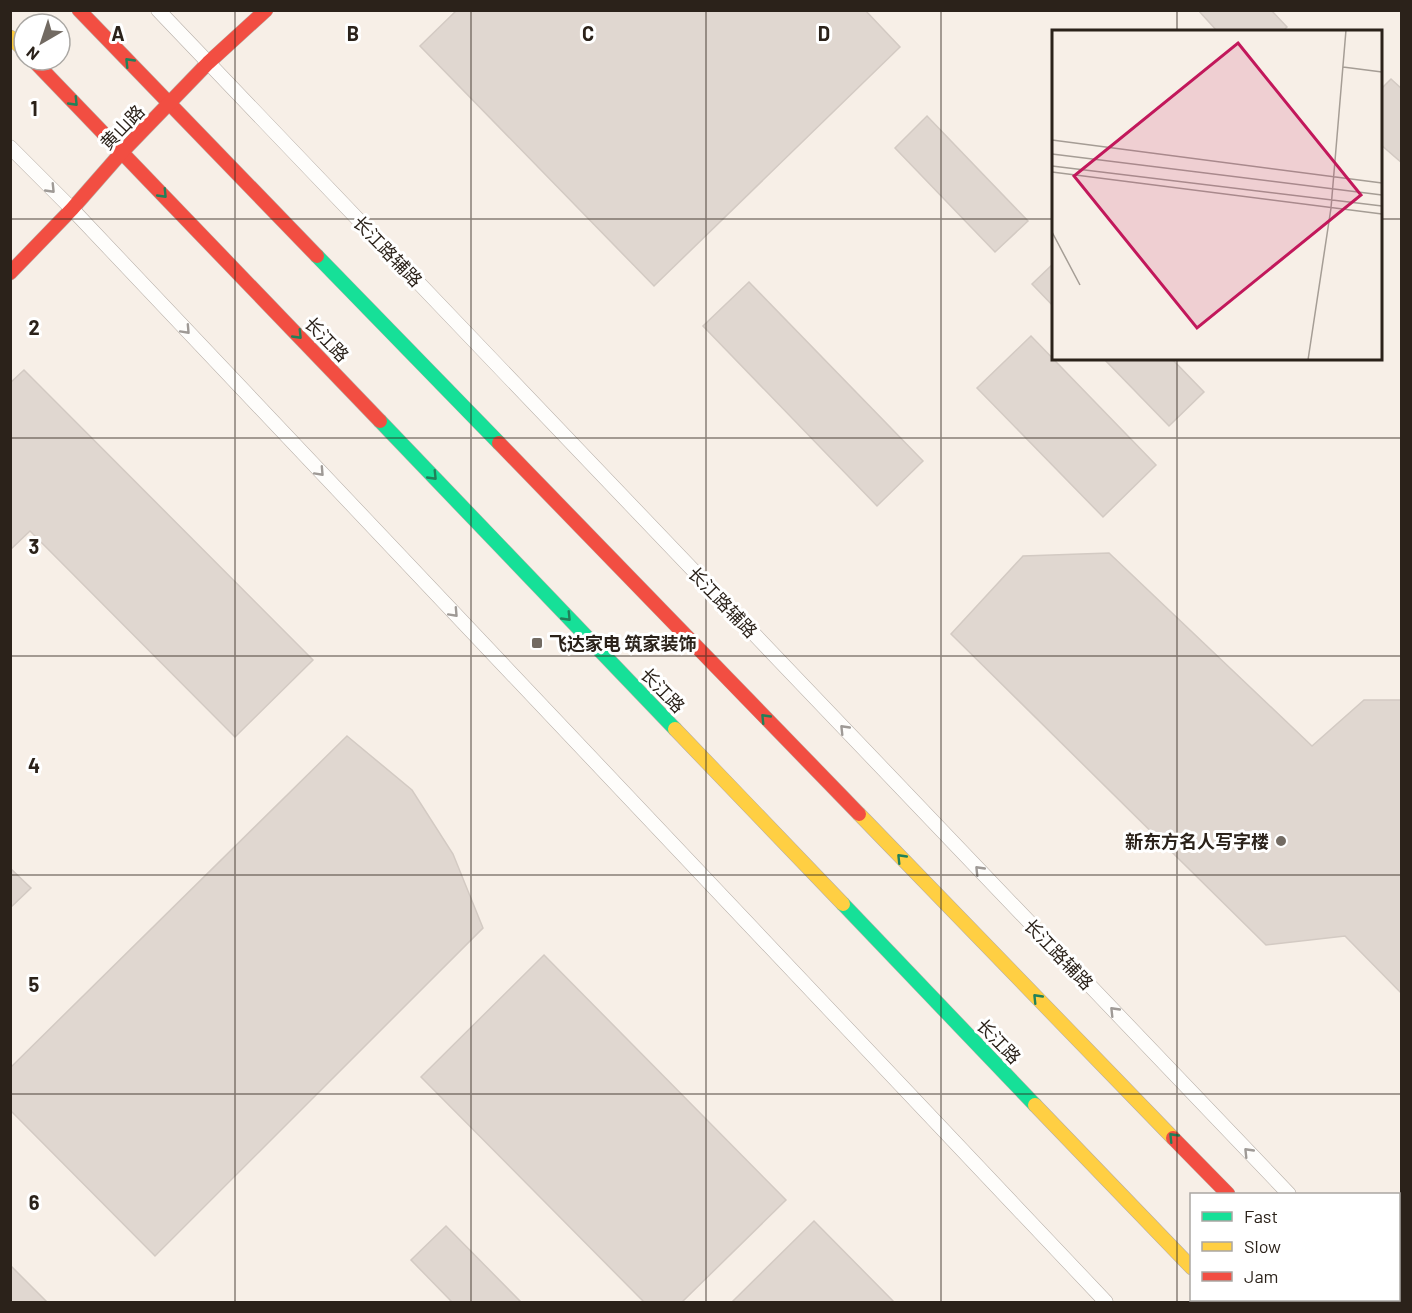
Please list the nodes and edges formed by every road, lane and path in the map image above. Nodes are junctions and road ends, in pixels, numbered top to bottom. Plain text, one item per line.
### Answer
1 (79, 10) edge
2 (158, 10) edge
3 (266, 10) edge
4 (208, 63) junction
5 (45, 72) edge
6 (169, 104) junction
7 (10, 147) edge
8 (122, 152) junction
9 (72, 209) junction
10 (10, 273) edge
11 (1227, 1193) edge
12 (1288, 1193) edge
13 (1190, 1267) edge
14 (1106, 1302) edge

6 -> 1 main road
2 - 4 lane, 长江路辅路
3 - 4 main road, 黄山路
4 - 6 main road, 黄山路
12 -> 4 lane, 长江路辅路
5 -> 8 main road, 长江路
6 - 8 main road, 黄山路
11 -> 6 main road
7 -> 9 lane
8 - 9 main road, 黄山路
8 -> 13 main road, 长江路
9 - 10 main road, 黄山路
9 -> 14 lane

